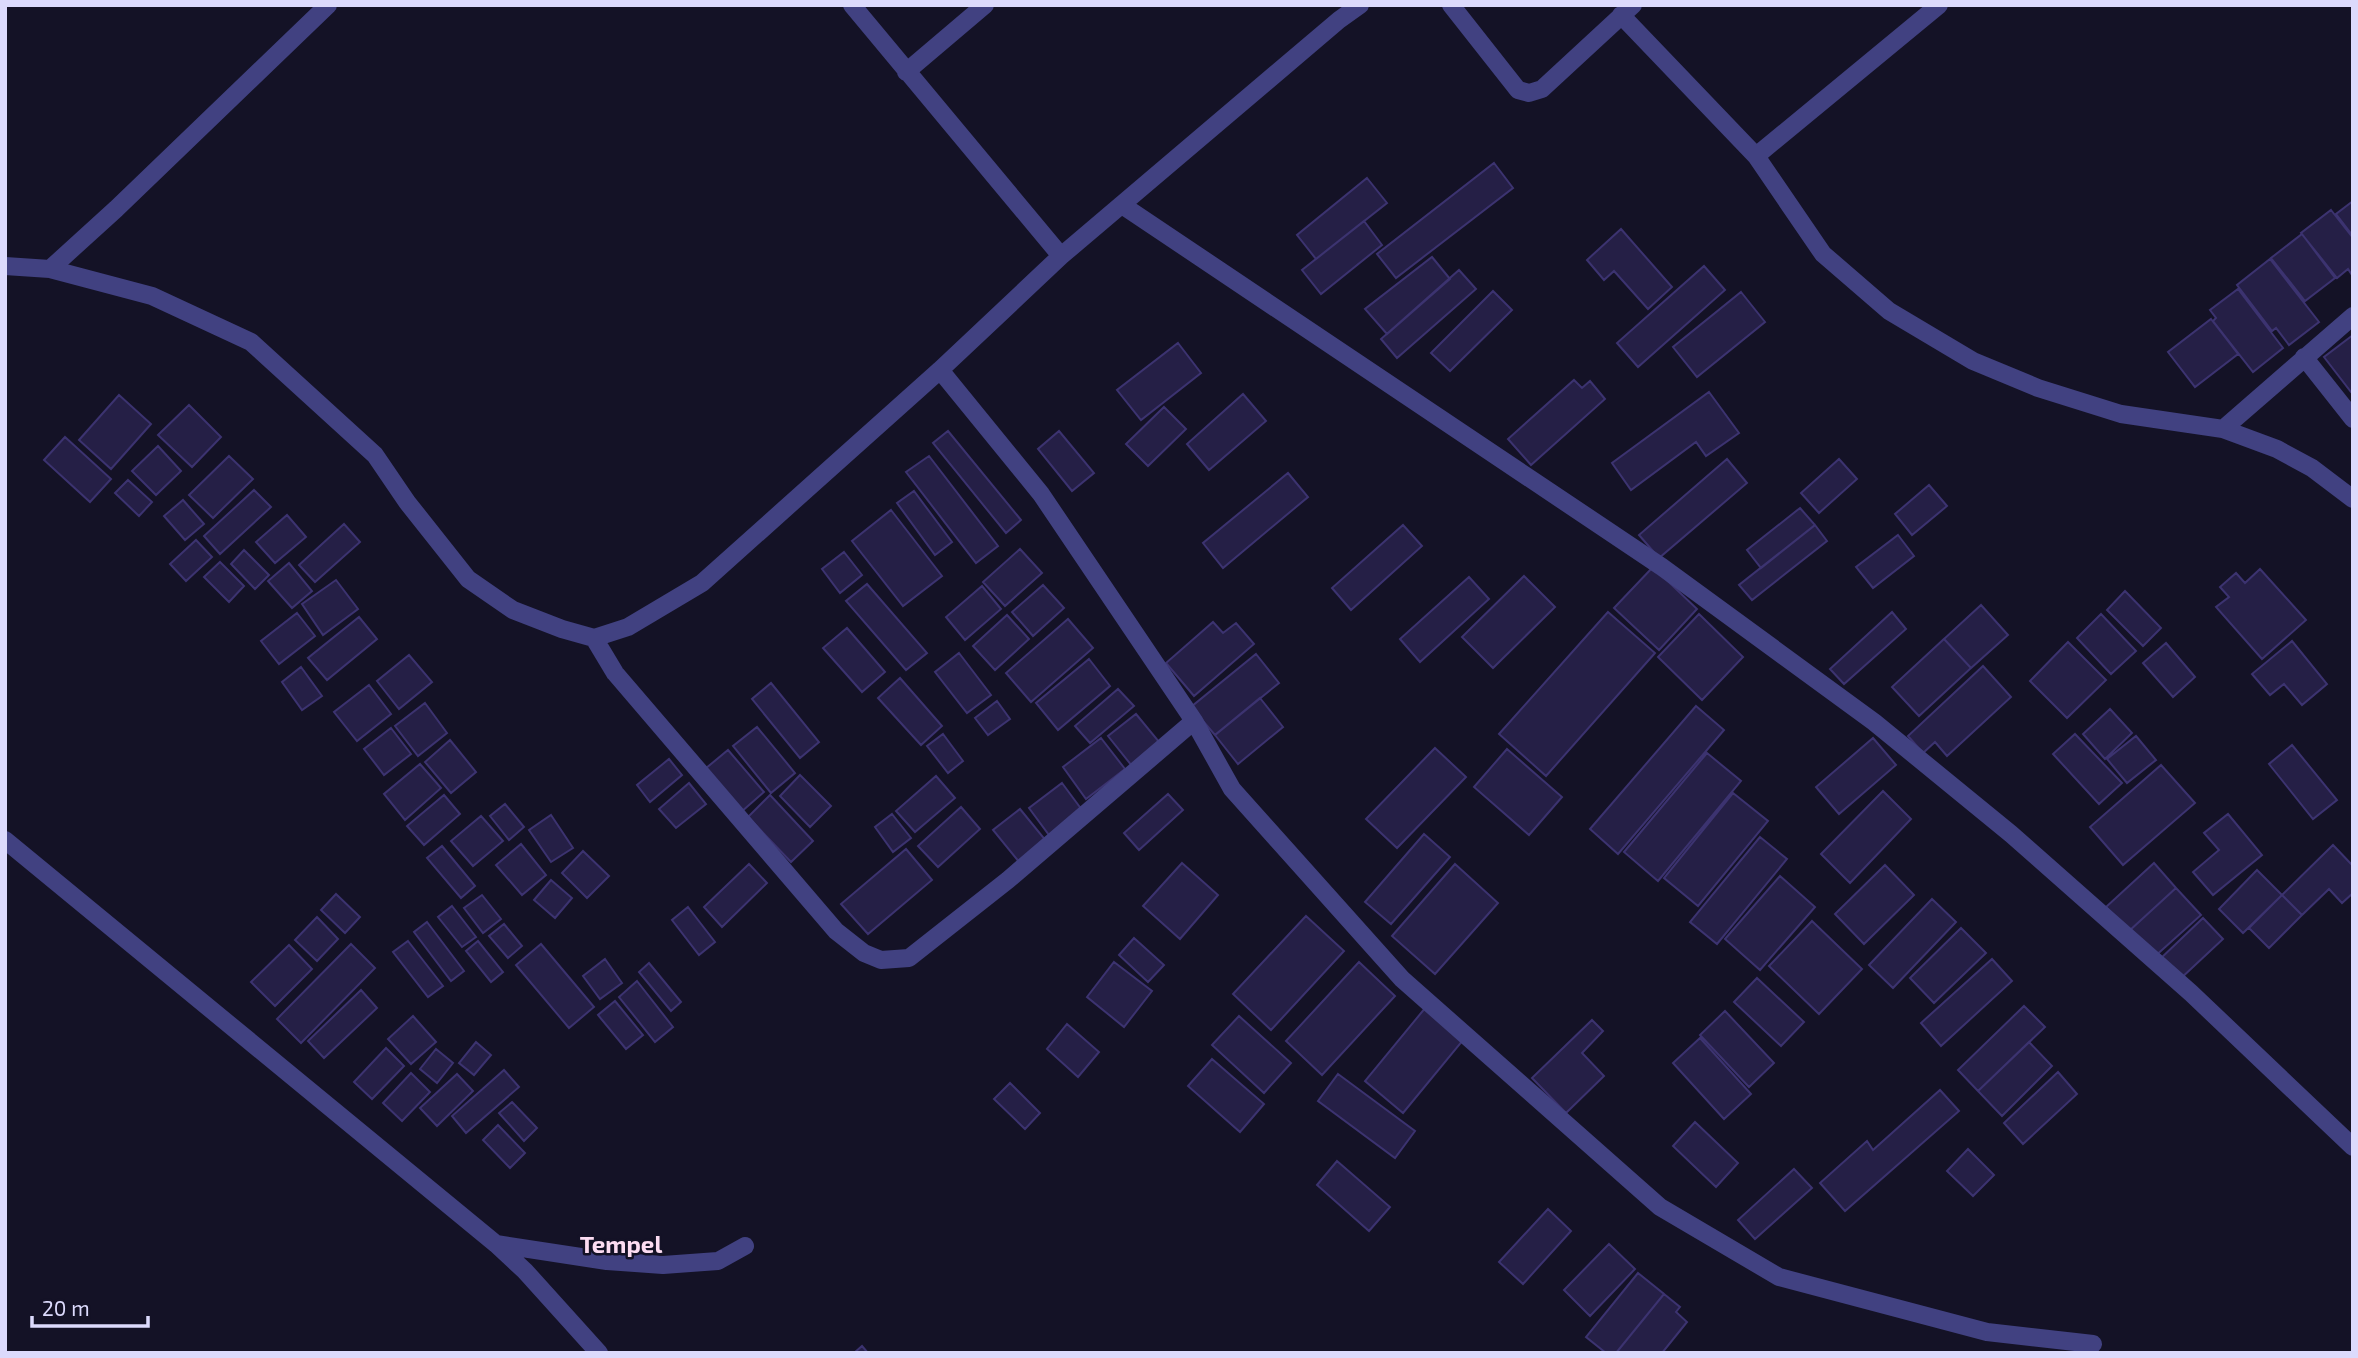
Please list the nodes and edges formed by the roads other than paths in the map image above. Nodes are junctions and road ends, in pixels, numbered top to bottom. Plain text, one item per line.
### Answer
1 (328, 5) edge
2 (852, 5) edge
3 (985, 5) edge
4 (1360, 5) edge
5 (1451, 5) edge
6 (1940, 5) edge
7 (1627, 10) edge
8 (906, 72) junction
9 (1756, 156) junction
10 (1122, 205) junction
11 (1061, 256) junction
12 (5, 266) edge
13 (50, 269) junction
14 (2353, 316) edge
15 (2304, 357) junction
16 (940, 370) junction
17 (2353, 419) edge
18 (2222, 429) junction
19 (2353, 499) edge
20 (594, 638) junction
21 (1194, 722) junction
22 (5, 840) edge
23 (2353, 1147) edge
24 (496, 1244) junction
25 (745, 1246) dead end
26 (2093, 1344) dead end
27 (599, 1353) edge

1 - 13 street
2 - 8 street
3 - 8 street
4 - 10 street
5 - 7 street
6 - 9 street
7 - 9 street
8 - 11 street
9 - 18 street
10 - 11 street
10 - 23 street
11 - 16 street
12 - 13 street
13 - 20 street
14 - 15 street
15 - 17 street
15 - 18 street
16 - 20 street
16 - 21 street
18 - 19 street
20 - 21 street
21 - 26 street
22 - 24 street
24 - 25 street
24 - 27 street

